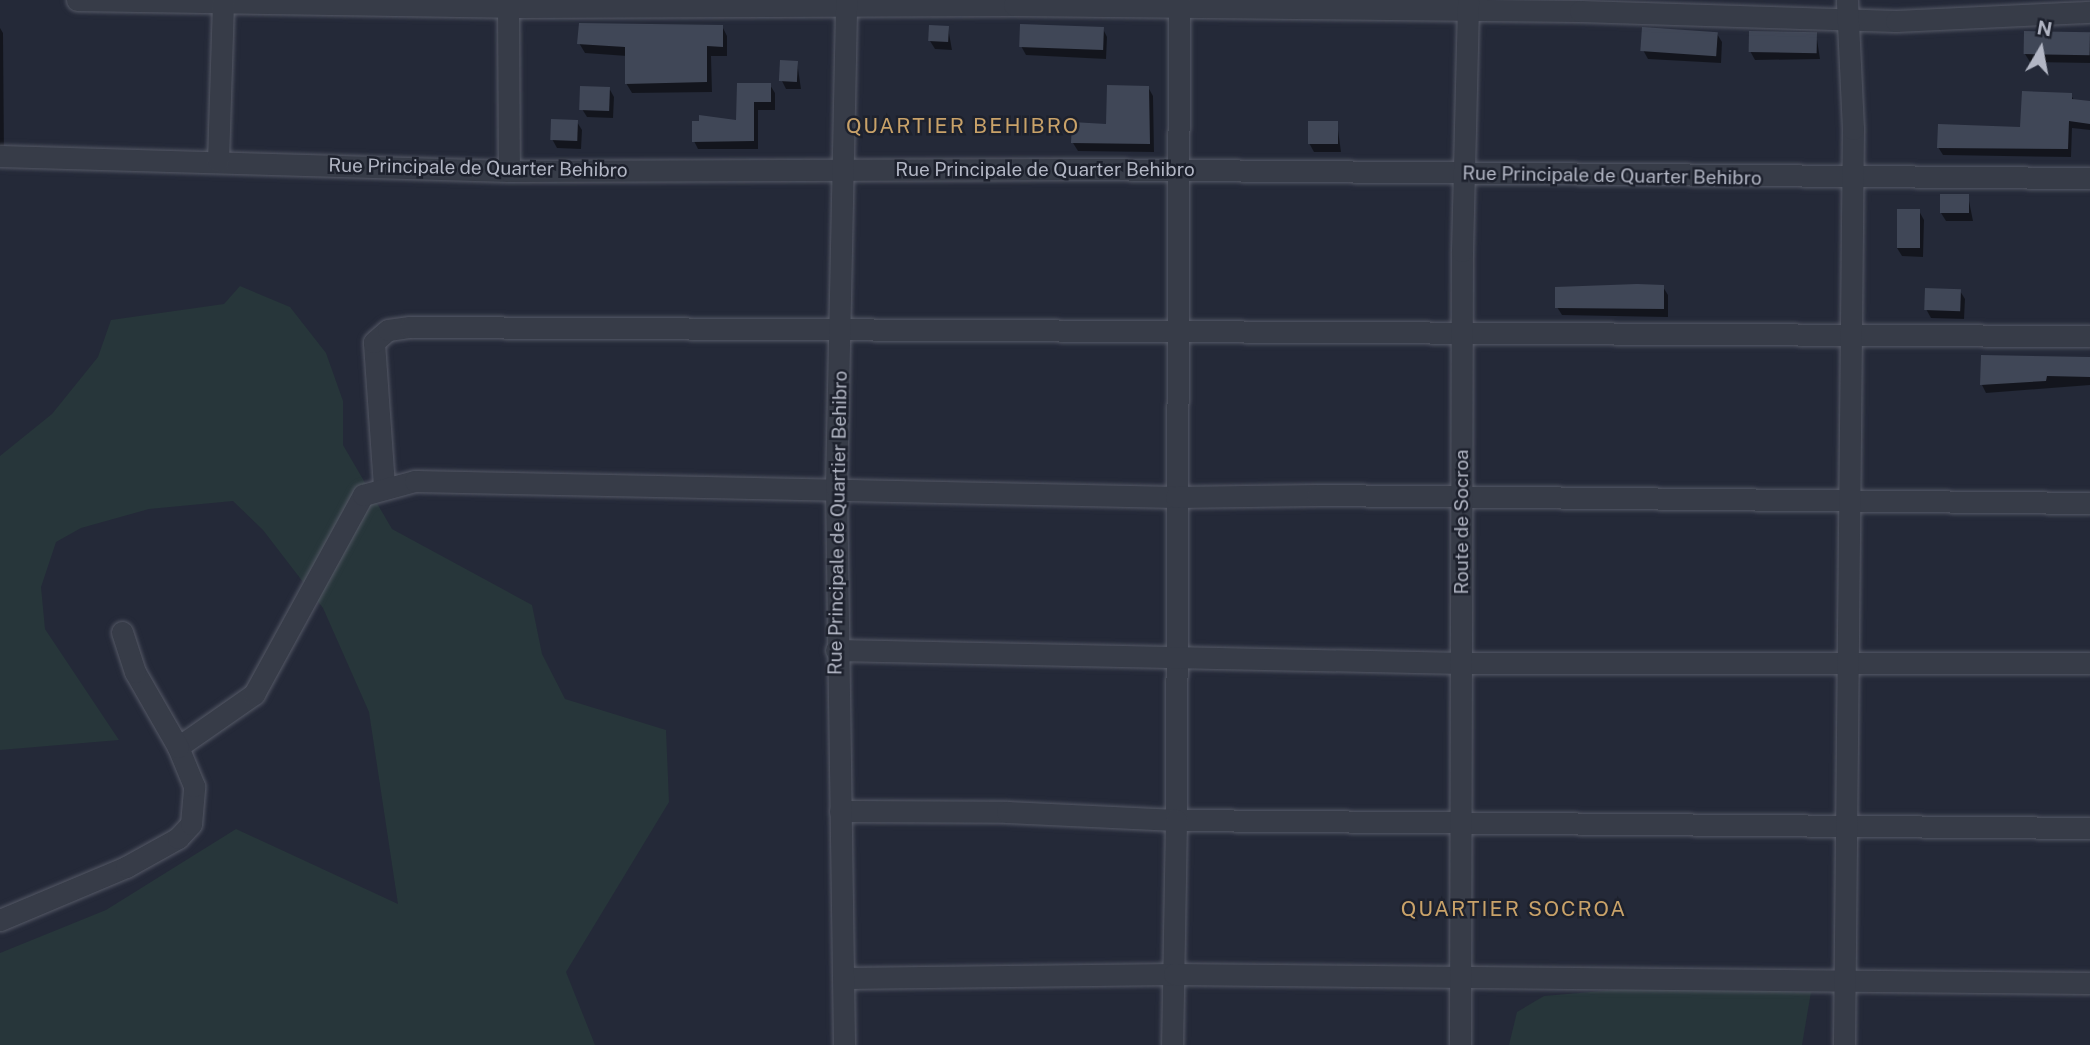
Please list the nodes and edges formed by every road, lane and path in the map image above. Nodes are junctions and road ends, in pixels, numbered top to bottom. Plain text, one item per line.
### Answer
1 (77, 0) edge
2 (223, 1) edge
3 (846, 3) edge
4 (1178, 3) edge
5 (508, 4) edge
6 (1468, 6) edge
7 (1847, 9) edge
8 (2090, 12) edge
9 (0, 156) edge
10 (218, 161) junction
11 (845, 170) junction
12 (1178, 170) junction
13 (509, 171) junction
14 (1464, 175) junction
15 (2090, 178) edge
16 (1852, 179) junction
17 (841, 328) junction
18 (1179, 333) junction
19 (1462, 335) junction
20 (2090, 336) edge
21 (1852, 338) junction
22 (384, 486) junction
23 (836, 487) junction
24 (1176, 498) junction
25 (1462, 498) junction
26 (1850, 502) junction
27 (2090, 503) edge
28 (122, 632) dead end
29 (836, 650) junction
30 (1174, 659) junction
31 (1847, 661) junction
32 (1462, 663) junction
33 (2090, 663) edge
34 (178, 747) junction
35 (840, 811) junction
36 (1463, 819) junction
37 (1177, 820) junction
38 (1847, 826) junction
39 (2090, 828) edge
40 (0, 920) edge
41 (1174, 974) junction
42 (844, 978) junction
43 (1460, 979) junction
44 (1845, 981) junction
45 (2090, 984) edge
46 (844, 1045) edge
47 (1172, 1045) edge
48 (1460, 1045) edge
49 (1844, 1045) edge

1 - 2 street
2 - 5 street
2 - 10 street
3 - 4 street
3 - 5 street
3 - 11 street, Rue Principale de Quartier Behibro
4 - 6 street
4 - 12 street
5 - 13 street
6 - 7 street
6 - 14 street, Route de Socroa
7 - 8 street
7 - 16 street
9 - 10 street, Rue Principale de Quarter Behibro
10 - 13 street, Rue Principale de Quarter Behibro
11 - 12 street, Rue Principale de Quarter Behibro
11 - 13 street, Rue Principale de Quarter Behibro
11 - 17 street, Rue Principale de Quartier Behibro
12 - 14 street, Rue Principale de Quarter Behibro
12 - 18 street
14 - 16 street, Rue Principale de Quarter Behibro
14 - 19 street, Route de Socroa
15 - 16 street, Rue Principale de Quarter Behibro
16 - 21 street
17 - 18 street
17 - 22 street
17 - 23 street, Rue Principale de Quartier Behibro
18 - 19 street
18 - 24 street
19 - 21 street
19 - 25 street, Route de Socroa
20 - 21 street
21 - 26 street
22 - 23 street
22 - 34 street
23 - 24 street
23 - 29 street, Rue Principale de Quartier Behibro
24 - 25 street
24 - 30 street
25 - 26 street
25 - 32 street, Route de Socroa
26 - 27 street
26 - 31 street
28 - 34 street
29 - 30 street
29 - 35 street, Rue Principale de Quartier Behibro
30 - 32 street
30 - 37 street
31 - 32 street
31 - 33 street
31 - 38 street
32 - 36 street, Route de Socroa
34 - 40 street
35 - 37 street
35 - 42 street, Rue Principale de Quartier Behibro
36 - 37 street
36 - 38 street
36 - 43 street, Route de Socroa
37 - 41 street
38 - 39 street
38 - 44 street
41 - 42 street
41 - 43 street
41 - 47 street
42 - 46 street, Rue Principale de Quartier Behibro
43 - 44 street
43 - 48 street, Route de Socroa
44 - 45 street
44 - 49 street

